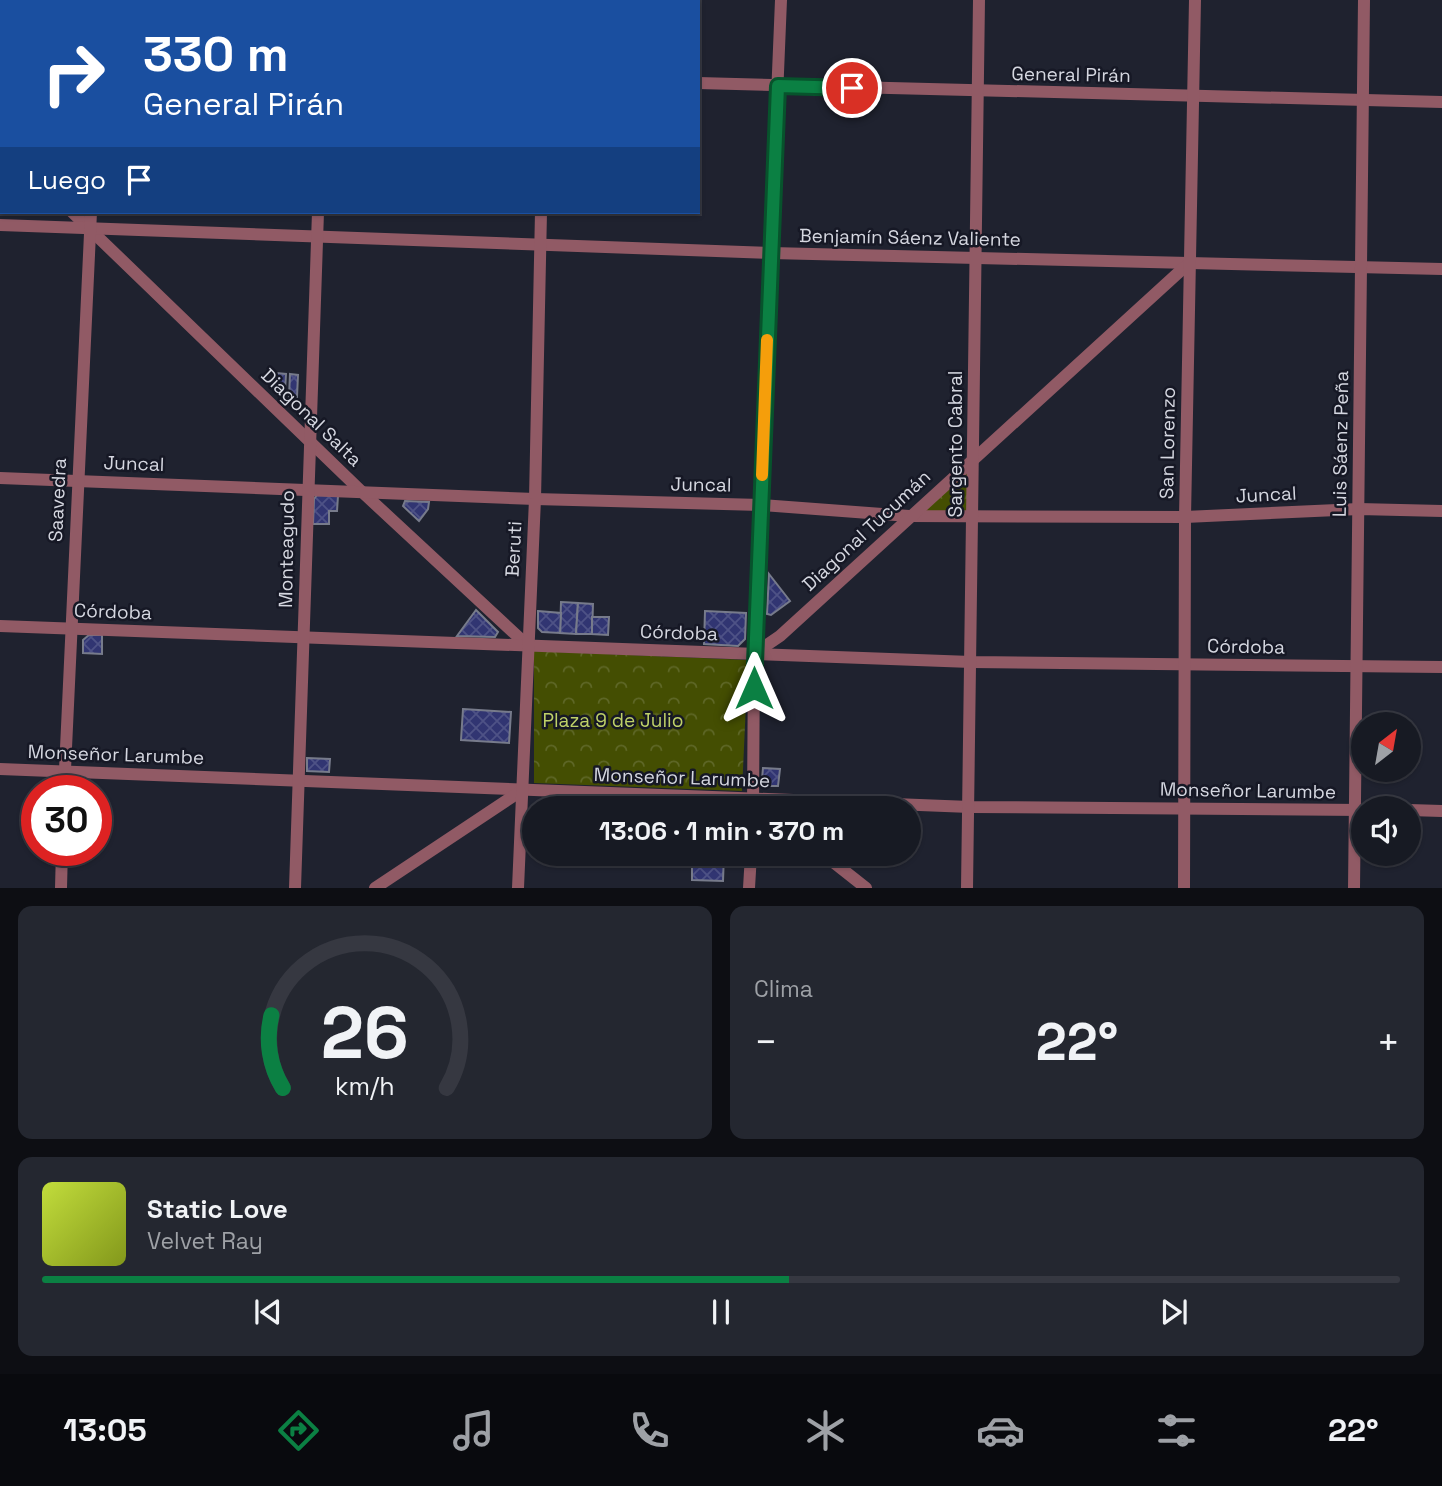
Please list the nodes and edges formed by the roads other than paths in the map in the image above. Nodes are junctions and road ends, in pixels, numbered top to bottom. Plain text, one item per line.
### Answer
1 (781, 0) edge
2 (979, 0) edge
3 (1195, 0) edge
4 (1364, 0) edge
5 (700, 83) edge
6 (778, 86) junction
7 (977, 91) junction
8 (1193, 96) junction
9 (1363, 101) junction
10 (1442, 102) edge
11 (74, 214) edge
12 (91, 214) edge
13 (318, 214) edge
14 (541, 214) edge
15 (0, 225) edge
16 (90, 229) junction
17 (317, 235) junction
18 (540, 242) junction
19 (771, 253) junction
20 (976, 258) junction
21 (1189, 264) junction
22 (1442, 269) edge
23 (1361, 270) junction
24 (308, 440) junction
25 (972, 459) junction
26 (0, 478) edge
27 (77, 480) junction
28 (306, 488) junction
29 (360, 490) junction
30 (535, 499) junction
31 (761, 505) junction
32 (1359, 509) junction
33 (1442, 511) edge
34 (909, 516) junction
35 (974, 516) junction
36 (1185, 517) junction
37 (0, 626) edge
38 (71, 628) junction
39 (304, 638) junction
40 (528, 646) junction
41 (754, 653) junction
42 (971, 662) junction
43 (1185, 664) junction
44 (1357, 667) junction
45 (1442, 667) edge
46 (0, 769) edge
47 (65, 771) junction
48 (65, 775) edge
49 (298, 779) junction
50 (521, 791) junction
51 (610, 796) edge
52 (753, 796) edge
53 (1359, 796) edge
54 (921, 806) edge
55 (970, 807) junction
56 (1186, 808) junction
57 (1351, 810) edge
58 (1421, 810) edge
59 (1442, 811) edge
60 (62, 866) edge
61 (750, 866) edge
62 (839, 866) edge
63 (1355, 866) edge
64 (61, 887) edge
65 (295, 887) edge
66 (375, 887) edge
67 (518, 887) edge
68 (749, 887) edge
69 (866, 887) edge
70 (967, 887) edge
71 (1184, 887) edge
72 (1354, 887) edge

1 - 6 street
2 - 7 street, Sargento Cabral
3 - 8 street, San Lorenzo
4 - 9 street, Luis Sáenz Peña
5 - 6 street, General Pirán
6 - 7 street, General Pirán
6 - 19 street
7 - 8 street, General Pirán
7 - 20 street, Sargento Cabral
8 - 9 street, General Pirán
8 - 21 street, San Lorenzo
9 - 10 street, General Pirán
9 - 23 street, Luis Sáenz Peña
11 - 16 street, Diagonal Salta
12 - 16 street, Saavedra
13 - 17 street, Monteagudo
14 - 18 street, Beruti
15 - 16 street, Benjamín Sáenz Valiente
16 - 17 street, Benjamín Sáenz Valiente
16 - 24 street, Diagonal Salta
16 - 27 street, Saavedra
17 - 18 street, Benjamín Sáenz Valiente
17 - 24 street, Monteagudo
18 - 19 street, Benjamín Sáenz Valiente
18 - 30 street, Beruti
19 - 20 street, Benjamín Sáenz Valiente
19 - 31 street
20 - 21 street, Benjamín Sáenz Valiente
20 - 25 street, Sargento Cabral
21 - 23 street, Benjamín Sáenz Valiente
21 - 25 street, Diagonal Tucumán
21 - 36 street, San Lorenzo
22 - 23 street, Benjamín Sáenz Valiente
23 - 32 street, Luis Sáenz Peña
24 - 28 street, Monteagudo
24 - 29 street, Diagonal Salta
25 - 34 street, Diagonal Tucumán
25 - 35 street, Sargento Cabral
26 - 27 street, Juncal
27 - 28 street, Juncal
27 - 38 street, Saavedra
28 - 29 street, Juncal
28 - 39 street, Monteagudo
29 - 30 street, Juncal
29 - 40 street, Diagonal Salta
30 - 31 street, Juncal
30 - 40 street, Beruti
31 - 34 street, Juncal
31 - 41 street
32 - 33 street, Juncal
32 - 36 street, Juncal
32 - 44 street, Luis Sáenz Peña
34 - 35 street, Juncal
34 - 41 street, Diagonal Tucumán
35 - 36 street, Juncal
35 - 42 street, Sargento Cabral
36 - 43 street, San Lorenzo
37 - 38 street, Córdoba
38 - 39 street, Córdoba
38 - 47 street, Saavedra
39 - 40 street, Córdoba
39 - 49 street, Monteagudo
40 - 41 street, Córdoba
40 - 50 street, Beruti
41 - 42 street, Córdoba
41 - 52 street
42 - 43 street, Córdoba
42 - 55 street, Sargento Cabral
43 - 44 street, Córdoba
43 - 56 street, San Lorenzo
44 - 45 street, Córdoba
44 - 53 street, Luis Sáenz Peña
46 - 47 street, Monseñor Larumbe
47 - 48 street, Saavedra
47 - 49 street, Monseñor Larumbe
49 - 50 street, Monseñor Larumbe
49 - 65 street, Monteagudo
50 - 51 street, Monseñor Larumbe
50 - 66 street
50 - 67 street, Beruti
54 - 55 street, Monseñor Larumbe
55 - 56 street, Monseñor Larumbe
55 - 70 street, Sargento Cabral
56 - 57 street, Monseñor Larumbe
56 - 71 street, San Lorenzo
58 - 59 street
60 - 64 street
61 - 68 street
62 - 69 street
63 - 72 street, Luis Sáenz Peña

